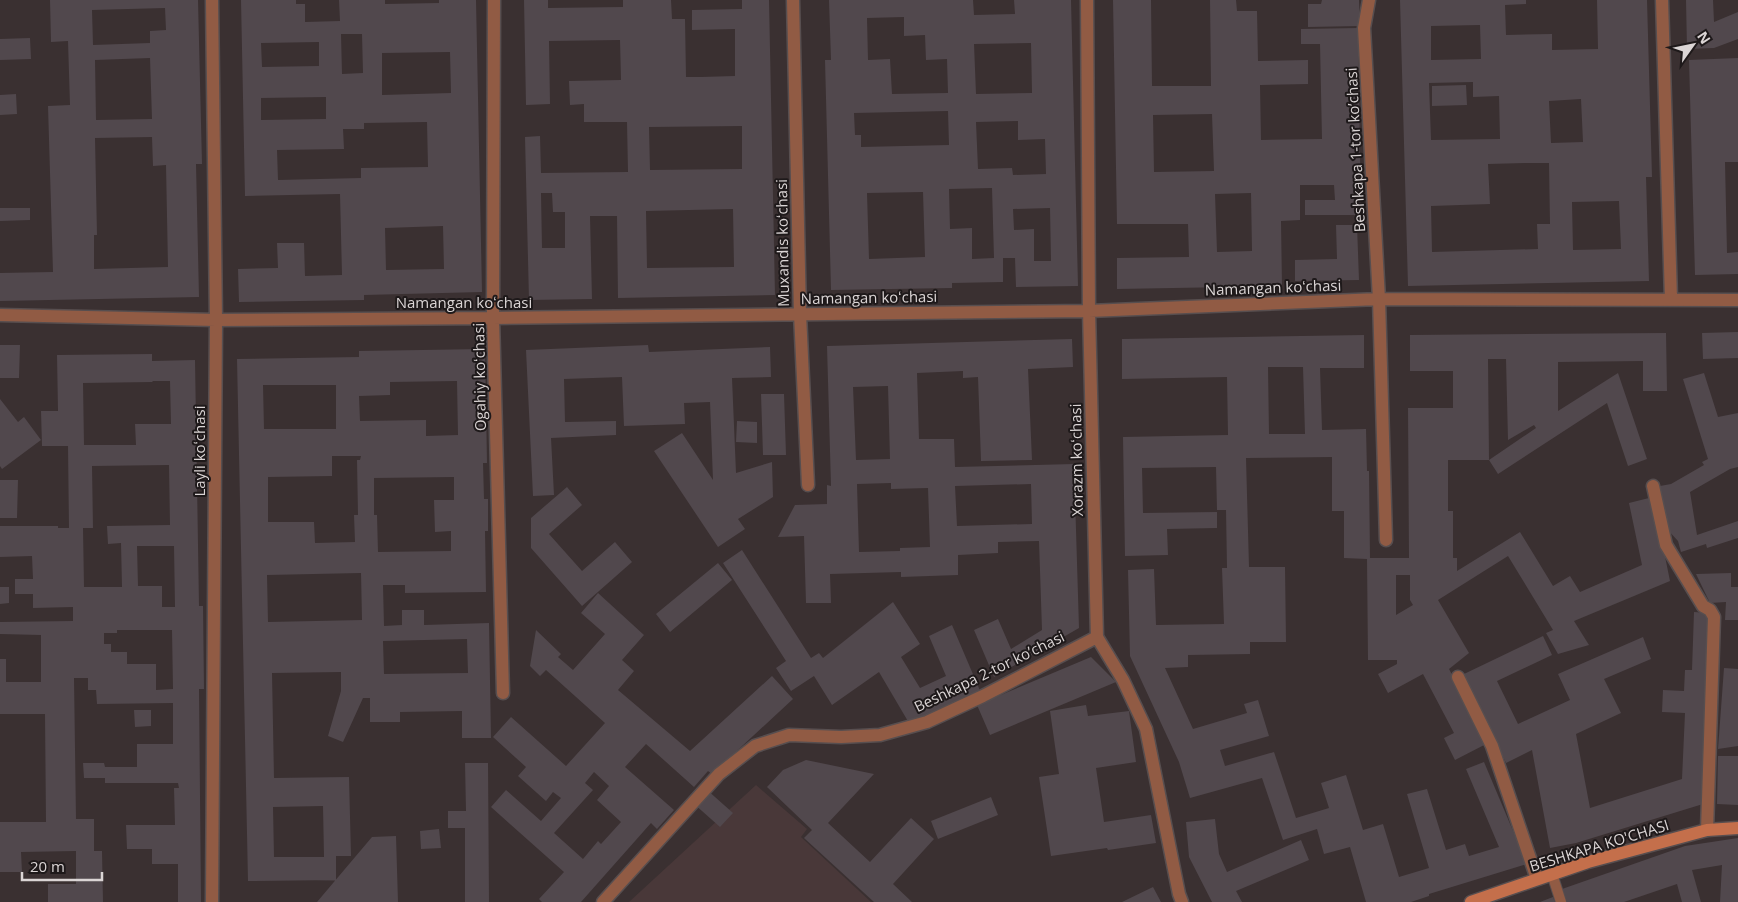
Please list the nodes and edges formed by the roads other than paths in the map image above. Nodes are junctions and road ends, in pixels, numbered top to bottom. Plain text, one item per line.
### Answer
1 (212, 0) edge
2 (494, 0) edge
3 (793, 0) edge
4 (1087, 0) edge
5 (1369, 0) edge
6 (1662, 0) edge
7 (1379, 299) junction
8 (1671, 299) junction
9 (1738, 300) edge
10 (1089, 311) junction
11 (800, 314) junction
12 (0, 315) edge
13 (493, 318) junction
14 (216, 320) junction
15 (808, 485) dead end
16 (1653, 486) dead end
17 (1386, 540) dead end
18 (1097, 636) junction
19 (1458, 678) dead end
20 (502, 693) dead end
21 (1738, 828) edge
22 (1707, 830) junction
23 (1552, 874) junction
24 (1537, 879) junction
25 (212, 902) edge
26 (603, 902) edge
27 (1182, 902) edge
28 (1471, 902) edge
29 (1562, 902) edge

1 - 14 street, Layli koʻchasi
2 - 13 street, Ogahiy koʻchasi
3 - 11 street, Muxandis koʻchasi
4 - 10 street, Xorazm koʻchasi
5 - 7 street, Beshkapa 1-tor koʼchasi
6 - 8 street
7 - 8 street, Namangan koʻchasi
7 - 10 street, Namangan koʻchasi
7 - 17 street, Beshkapa 1-tor koʼchasi
8 - 9 street, Namangan koʻchasi
10 - 11 street, Namangan koʻchasi
10 - 18 street, Xorazm koʻchasi
11 - 13 street, Namangan koʻchasi
11 - 15 street, Muxandis koʻchasi
12 - 14 street, Namangan koʻchasi
13 - 14 street, Namangan koʻchasi
13 - 20 street, Ogahiy koʻchasi
14 - 25 street, Layli koʻchasi
16 - 22 street
18 - 26 street, Beshkapa 2-tor koʼchasi
18 - 27 street, Xorazm koʻchasi
19 - 24 street
21 - 22 street, BESHKAPA KO'CHASI
22 - 23 street, BESHKAPA KO'CHASI
23 - 24 street, BESHKAPA KO'CHASI
23 - 29 lane
24 - 28 street, BESHKAPA KO'CHASI

